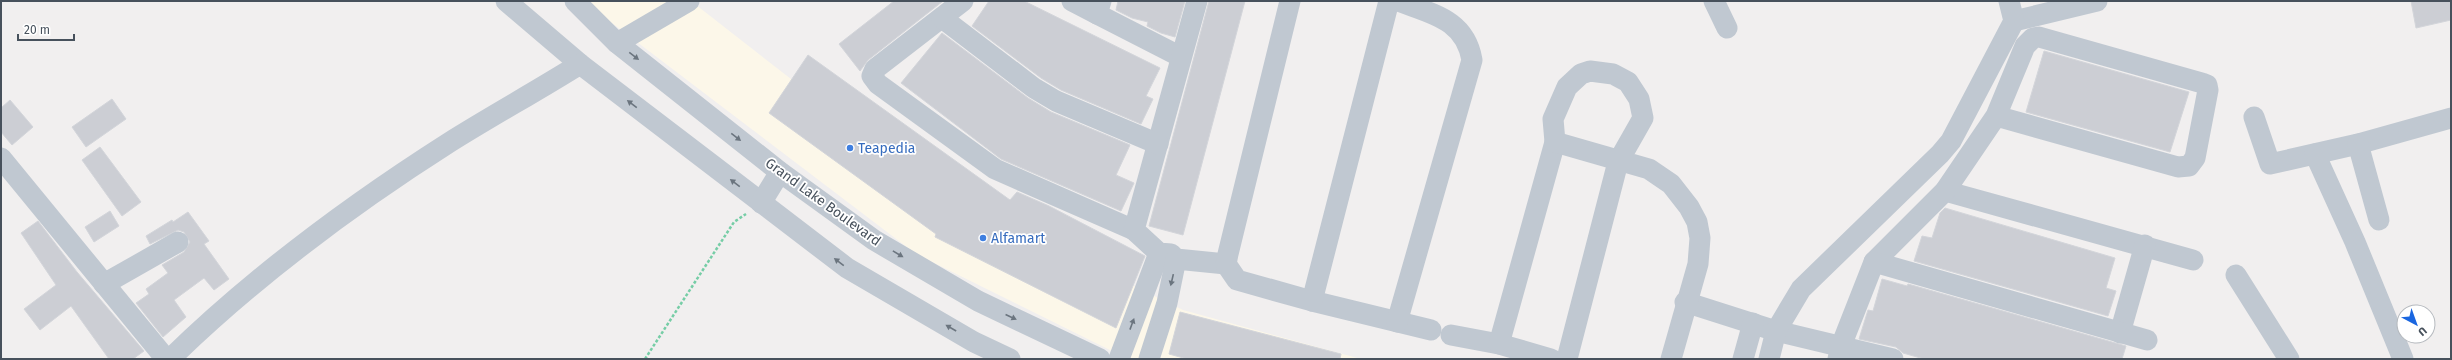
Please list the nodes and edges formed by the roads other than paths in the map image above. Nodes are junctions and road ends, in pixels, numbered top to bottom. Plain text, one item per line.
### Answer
1 (506, 1) edge
2 (575, 1) edge
3 (689, 1) edge
4 (963, 1) edge
5 (1072, 1) edge
6 (1197, 1) edge
7 (1290, 1) edge
8 (1389, 1) edge
9 (1398, 1) edge
10 (1714, 1) edge
11 (2009, 1) edge
12 (2097, 1) edge
13 (1099, 7) edge
14 (942, 18) junction
15 (2014, 21) junction
16 (1727, 28) dead end
17 (617, 43) junction
18 (1182, 57) junction
19 (580, 64) junction
20 (1996, 116) junction
21 (2254, 117) dead end
22 (2451, 118) edge
23 (1555, 142) junction
24 (1158, 144) junction
25 (2358, 144) junction
26 (2315, 154) junction
27 (1, 158) edge
28 (1618, 162) junction
29 (780, 172) junction
30 (1945, 191) junction
31 (761, 203) junction
32 (2379, 220) dead end
33 (1134, 230) junction
34 (178, 242) dead end
35 (2145, 245) junction
36 (1168, 256) junction
37 (2193, 260) dead end
38 (1874, 262) junction
39 (1226, 264) junction
40 (2236, 275) dead end
41 (104, 284) junction
42 (1312, 302) junction
43 (1685, 302) junction
44 (1397, 322) junction
45 (1753, 323) junction
46 (1431, 330) dead end
47 (1776, 331) junction
48 (2120, 333) junction
49 (1451, 335) dead end
50 (2147, 340) dead end
51 (1499, 344) junction
52 (971, 350) edge
53 (1840, 352) edge
54 (166, 359) edge
55 (170, 359) edge
56 (1010, 359) edge
57 (1100, 359) edge
58 (1119, 359) edge
59 (1148, 359) edge
60 (1551, 359) edge
61 (1567, 359) edge
62 (1671, 359) edge
63 (1743, 359) edge
64 (1769, 359) edge
65 (1893, 359) edge
66 (2289, 359) edge
67 (2403, 359) edge

1 - 19 street
2 - 17 street, Grand Lake Boulevard
3 - 17 street
4 - 14 street
5 - 13 street
6 - 18 street
7 - 39 street
8 - 42 street
9 - 44 street
10 - 16 street
11 - 15 street
12 - 15 street
13 - 18 street
14 - 24 street
14 - 33 street
15 - 47 street
17 -> 29 street, Grand Lake Boulevard
18 - 24 street
31 -> 19 street
19 - 55 street
20 - 20 street
20 - 30 street
21 - 26 street
22 - 25 street
23 - 28 street
23 - 28 street
23 - 51 street
24 - 33 street
25 - 26 street
25 - 32 street
26 - 67 street
27 - 41 street
28 - 43 street
28 - 61 street
29 - 31 street
29 -> 57 street, Grand Lake Boulevard
30 - 35 street
30 - 38 street
52 -> 31 street
33 - 36 street
34 - 41 street
35 - 37 street
35 - 48 street
36 - 39 street
58 -> 36 street
36 -> 59 street
38 - 48 street
38 - 53 street
39 - 42 street
40 - 66 street
41 - 54 street
42 - 44 street
43 - 45 street
43 - 62 street
44 - 46 street
45 - 47 street
45 - 63 street
47 - 53 street
47 - 64 street
48 - 50 street
49 - 51 street
51 - 60 street
52 - 56 street
53 - 65 street

